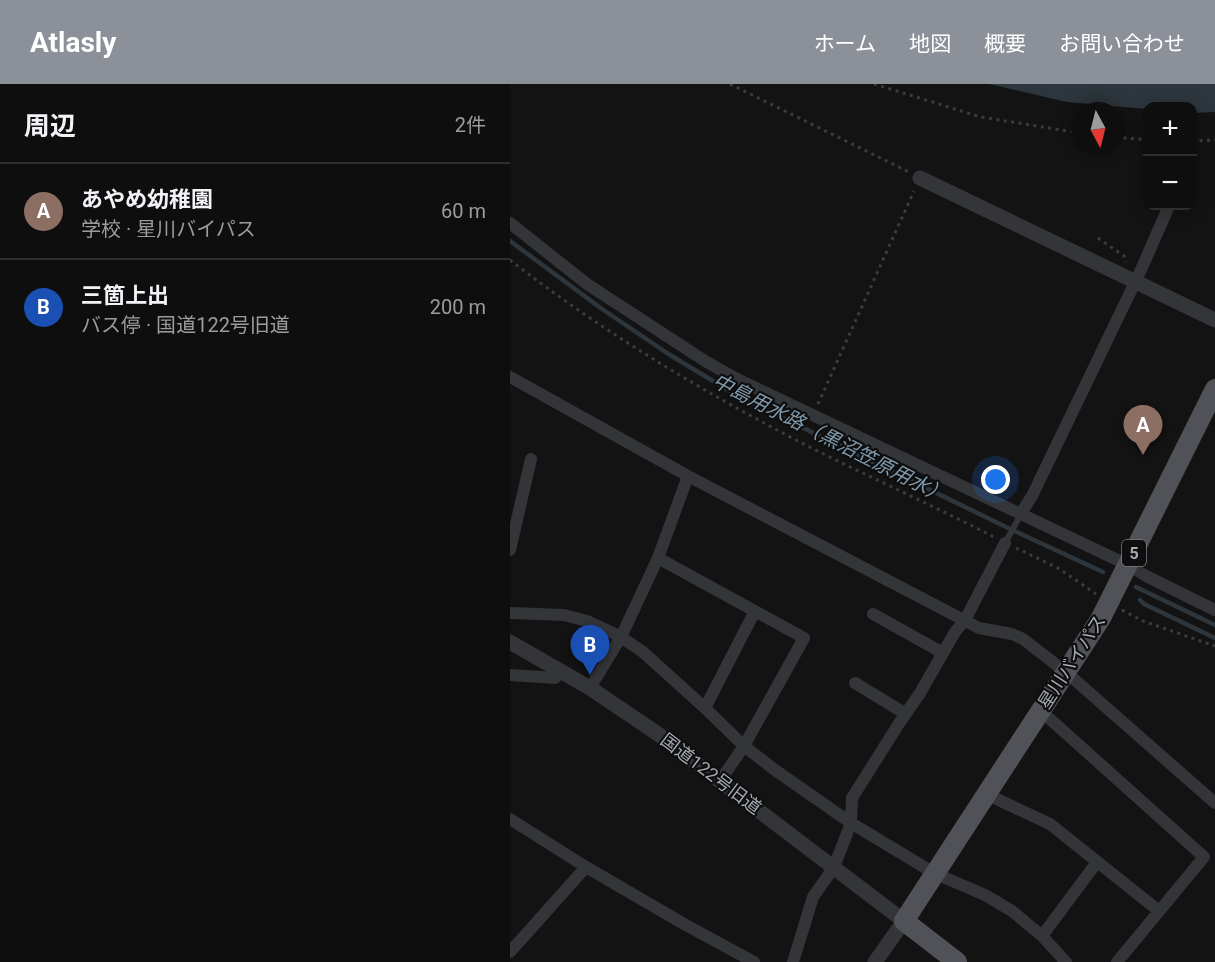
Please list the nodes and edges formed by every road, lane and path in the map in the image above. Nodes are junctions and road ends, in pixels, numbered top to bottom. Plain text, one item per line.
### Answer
1 (730, 84) edge
2 (874, 84) edge
3 (1071, 132) edge
4 (1125, 138) edge
5 (1143, 140) edge
6 (1215, 140) edge
7 (1197, 141) edge
8 (920, 178) junction
9 (1167, 210) edge
10 (510, 223) edge
11 (1098, 238) dead end
12 (510, 260) edge
13 (1132, 275) junction
14 (1215, 320) edge
15 (510, 377) edge
16 (1215, 389) edge
17 (813, 415) junction
18 (531, 459) dead end
19 (688, 476) junction
20 (1019, 518) junction
21 (1006, 541) junction
22 (510, 550) edge
23 (658, 558) junction
24 (1128, 564) junction
25 (1100, 596) dead end
26 (1118, 607) dead end
27 (1215, 610) edge
28 (755, 611) junction
29 (510, 613) edge
30 (873, 614) dead end
31 (965, 620) junction
32 (621, 637) junction
33 (510, 642) edge
34 (1215, 646) edge
35 (943, 653) junction
36 (561, 671) junction
37 (1066, 673) junction
38 (510, 675) edge
39 (855, 683) dead end
40 (590, 688) junction
41 (705, 708) junction
42 (1041, 711) junction
43 (906, 714) junction
44 (744, 746) junction
45 (720, 781) junction
46 (986, 794) junction
47 (1215, 803) edge
48 (510, 819) edge
49 (851, 823) junction
50 (1098, 862) junction
51 (586, 867) junction
52 (834, 867) junction
53 (934, 873) junction
54 (1159, 911) junction
55 (904, 921) junction
56 (1042, 936) junction
57 (510, 952) edge
58 (754, 962) edge
59 (793, 962) edge
60 (876, 962) edge
61 (957, 962) edge
62 (1066, 962) edge
63 (1118, 962) edge

1 - 8 path
2 - 3 path
4 - 5 path
6 - 7 path
8 - 13 street
8 - 17 path
9 - 13 street
10 - 17 street
11 - 13 path
12 - 21 path
13 - 14 street
13 - 20 street
15 - 19 street
16 - 24 main road, 星川バイパス / 5
17 - 20 street
18 - 22 street
19 - 23 street
19 - 31 street
20 - 21 lane
20 - 24 street
21 - 25 path
21 - 31 street
23 - 28 street
23 - 32 street
24 - 27 street
24 - 37 main road, 星川バイパス / 5
26 - 34 path
28 - 41 street
28 - 44 street
29 - 32 street
30 - 35 street
31 - 35 street
31 - 37 street
32 - 40 street
32 - 41 street
33 - 36 street, 国道122号旧道
35 - 43 street
36 - 38 street
36 - 40 street, 国道122号旧道
37 - 42 main road, 星川バイパス / 5
37 - 47 street
39 - 43 street
40 - 45 street, 国道122号旧道
41 - 44 street
42 - 46 main road, 星川バイパス / 5
42 - 54 street
43 - 49 street
44 - 45 street
44 - 49 street
45 - 52 street, 国道122号旧道
46 - 50 street
46 - 53 main road, 星川バイパス / 5
48 - 51 street
49 - 52 street
49 - 53 street
50 - 54 street
50 - 56 street
51 - 57 street
51 - 58 street
52 - 55 street, 国道122号旧道
52 - 59 street
53 - 55 main road, 星川バイパス / 5
53 - 56 street
54 - 63 street
55 - 60 street
55 - 61 main road
56 - 62 street

